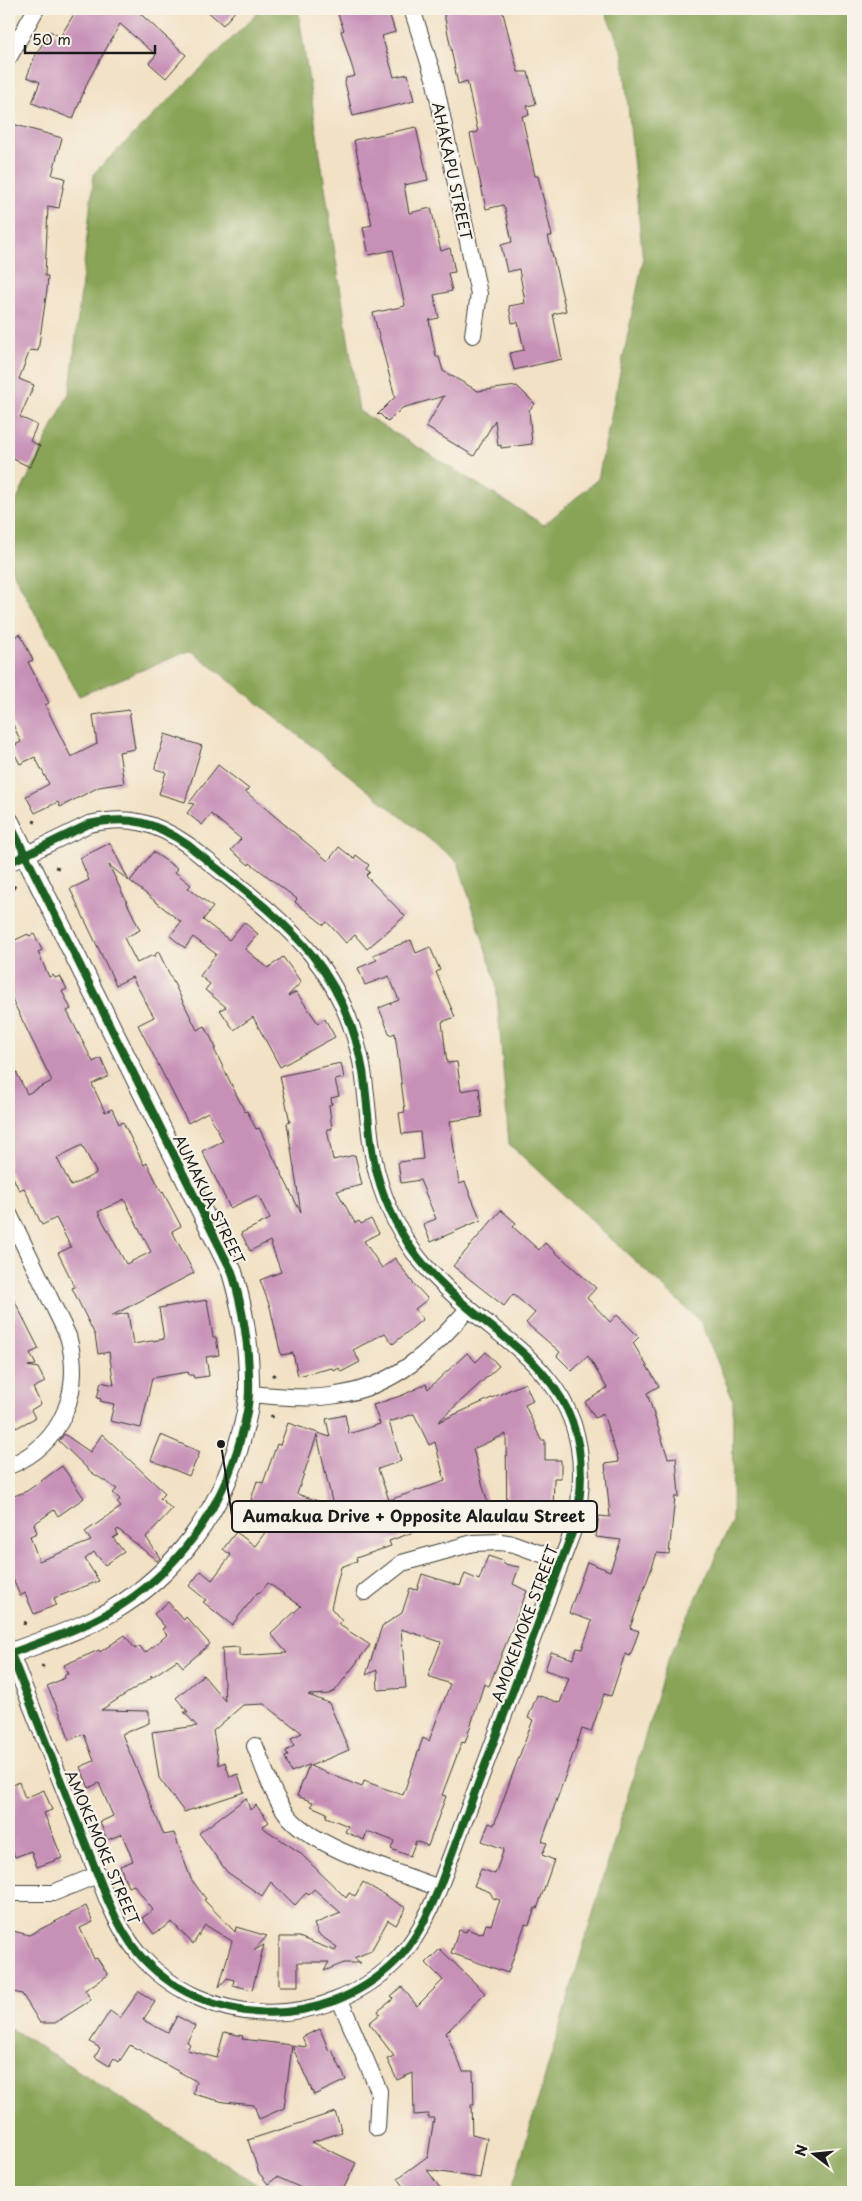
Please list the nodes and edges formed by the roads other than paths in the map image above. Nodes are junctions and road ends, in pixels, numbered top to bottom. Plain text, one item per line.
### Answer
1 (36, 9) edge
2 (412, 9) edge
3 (9, 57) edge
4 (473, 335) dead end
5 (9, 822) edge
6 (17, 859) edge
7 (9, 1214) edge
8 (469, 1308) junction
9 (249, 1394) junction
10 (9, 1466) edge
11 (561, 1561) junction
12 (365, 1592) dead end
13 (9, 1652) edge
14 (255, 1746) dead end
15 (98, 1875) junction
16 (439, 1888) junction
17 (10, 1892) edge
18 (340, 2000) junction
19 (377, 2128) dead end

1 - 3 street
2 - 4 street, AHAKAPU STREET
5 - 6 street, AUMAKUA STREET
6 - 8 street, AMOKEMOKE STREET
6 - 9 street, AUMAKUA STREET
7 - 10 street
8 - 9 street
8 - 11 street, AMOKEMOKE STREET
9 - 13 street, AUMAKUA STREET
11 - 12 street
11 - 16 street, AMOKEMOKE STREET
13 - 15 street, AMOKEMOKE STREET
14 - 16 street
15 - 17 street
15 - 18 street, AMOKEMOKE STREET
16 - 18 street, AMOKEMOKE STREET
18 - 19 street

